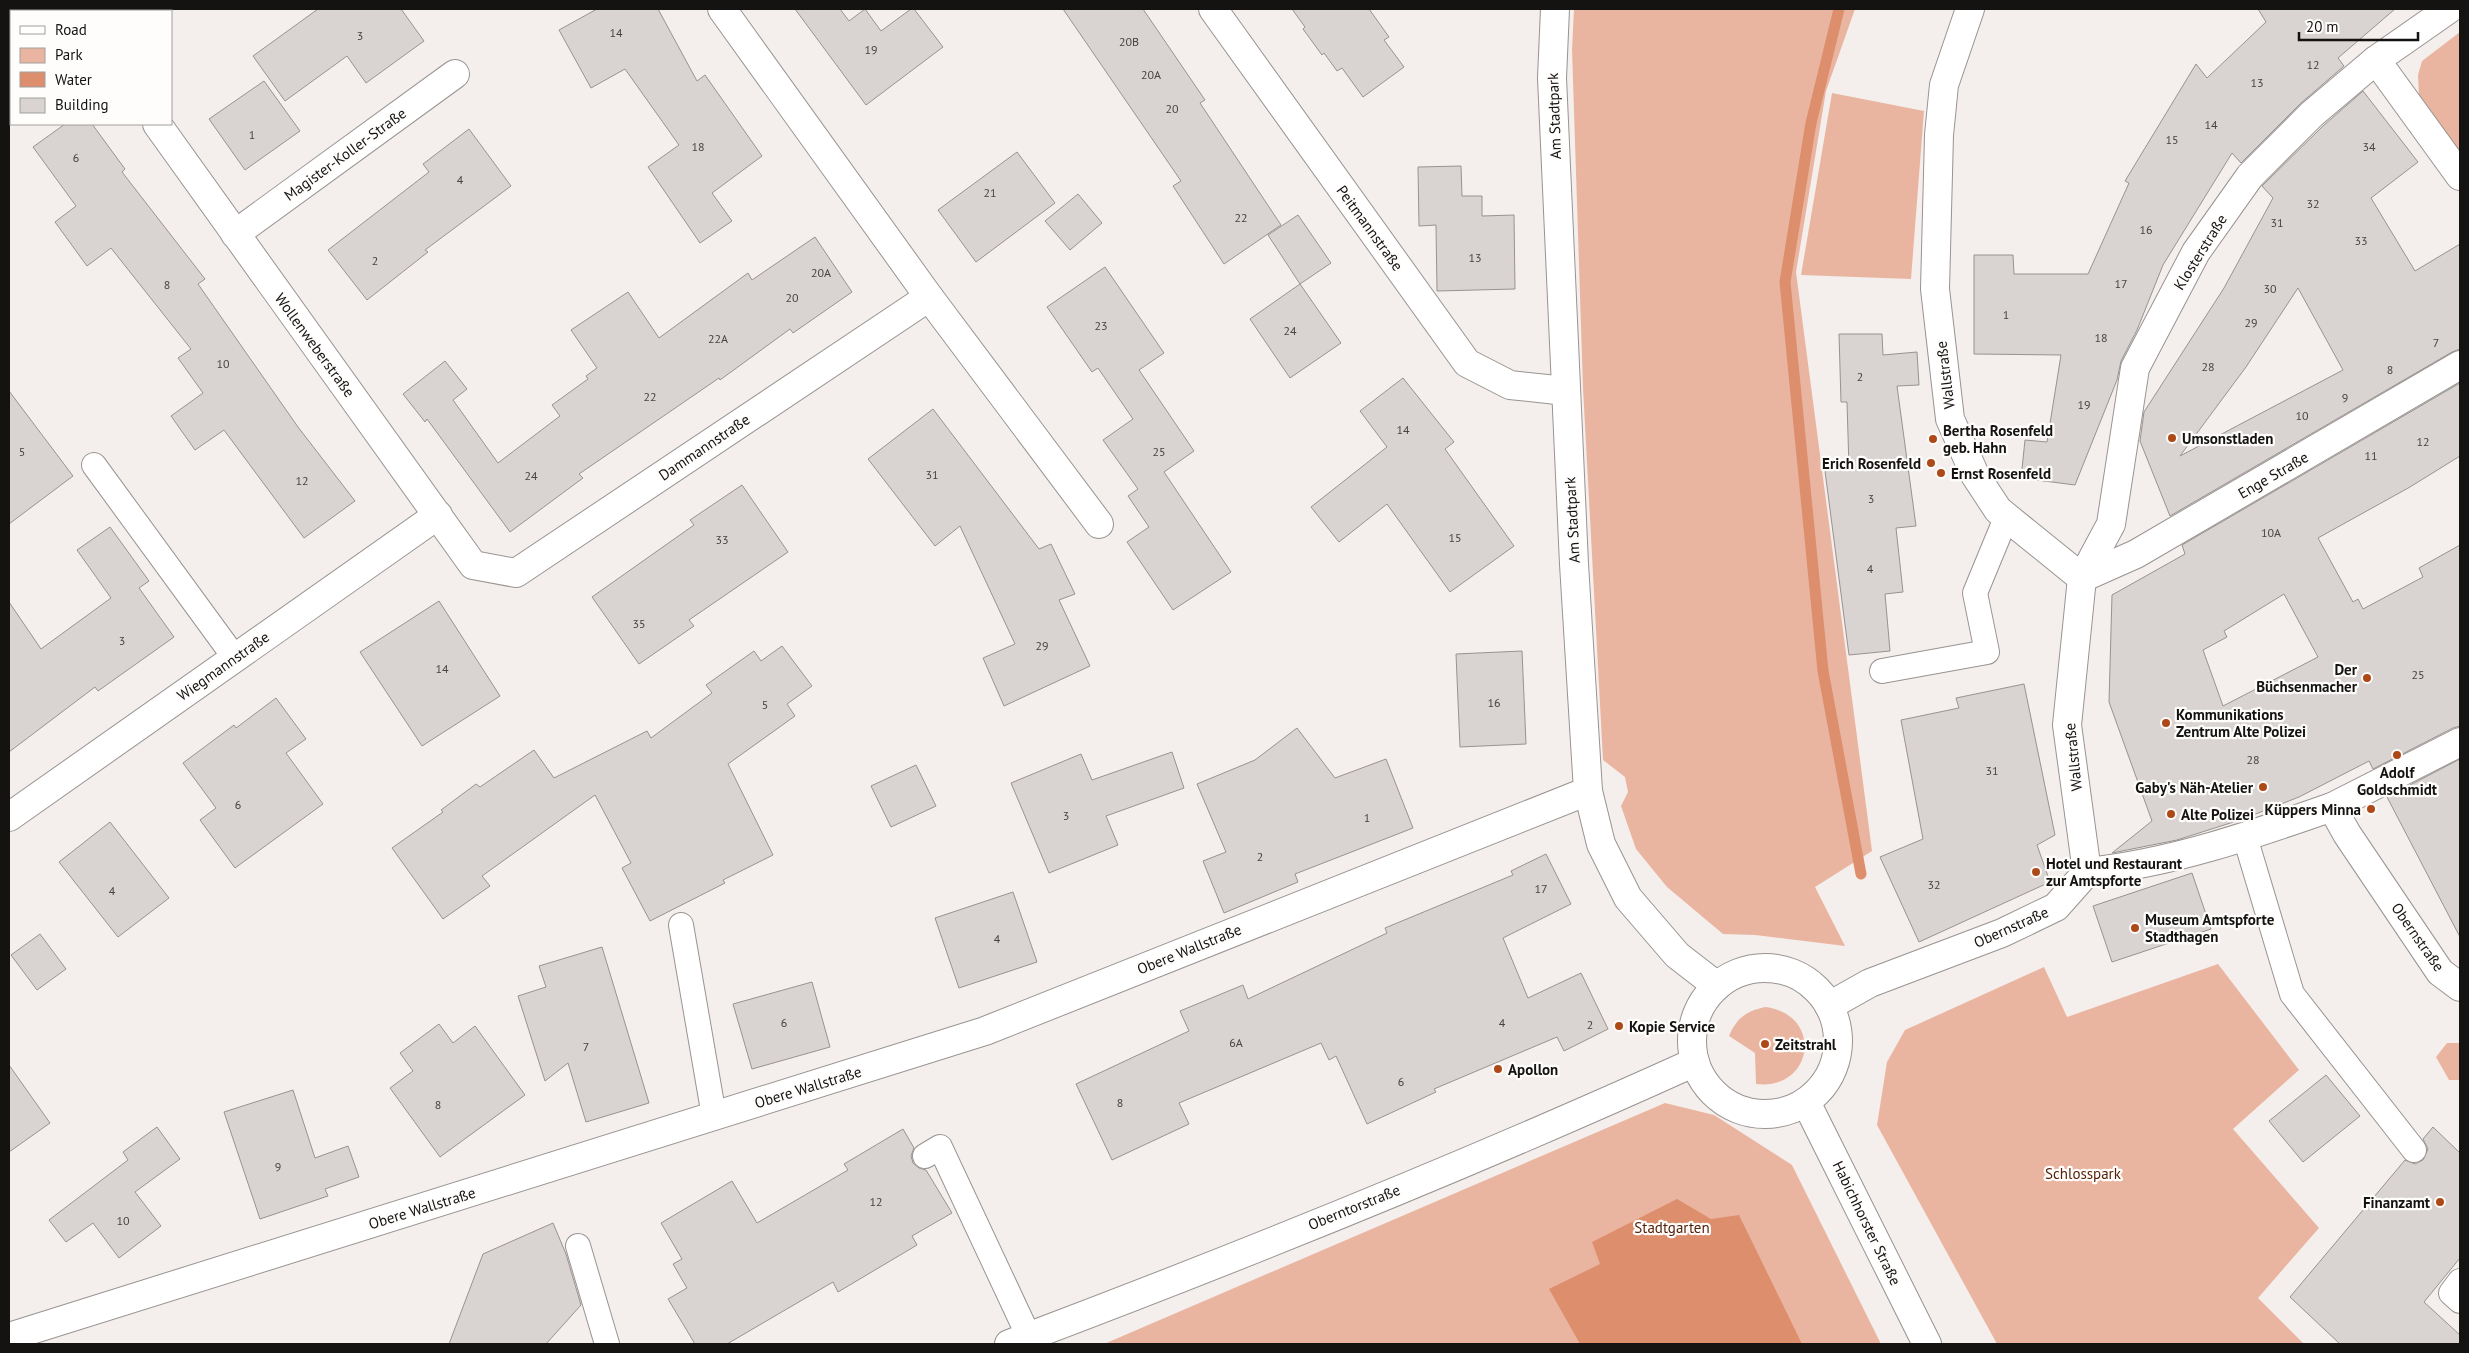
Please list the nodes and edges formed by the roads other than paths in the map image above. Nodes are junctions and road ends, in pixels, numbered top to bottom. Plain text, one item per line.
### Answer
1 (722, 9) edge
2 (1213, 9) edge
3 (1555, 9) edge
4 (1970, 9) edge
5 (2449, 9) edge
6 (2376, 60) junction
7 (455, 74) dead end
8 (158, 125) edge
9 (2460, 176) edge
10 (235, 234) junction
11 (929, 297) junction
12 (2460, 365) edge
13 (1566, 391) junction
14 (94, 465) dead end
15 (438, 514) junction
16 (2006, 518) junction
17 (1099, 524) dead end
18 (473, 566) joint
19 (2082, 578) junction
20 (235, 658) junction
21 (1882, 671) dead end
22 (2460, 742) edge
23 (1588, 791) junction
24 (2332, 808) junction
25 (9, 817) edge
26 (2245, 837) junction
27 (2087, 872) junction
28 (680, 925) dead end
29 (1717, 986) junction
30 (2460, 987) edge
31 (1829, 1006) junction
32 (1695, 1062) junction
33 (1806, 1102) junction
34 (714, 1116) junction
35 (2414, 1150) dead end
36 (925, 1156) dead end
37 (578, 1246) dead end
38 (2460, 1281) edge
39 (2460, 1301) edge
40 (13, 1337) edge
41 (1019, 1341) edge
42 (607, 1344) edge
43 (1927, 1344) edge

1 - 11 street
2 - 13 street, Peitmannstraße
3 - 13 street, Am Stadtpark
4 - 16 street, Wallstraße
5 - 6 street, Klosterstraße
6 - 9 street
6 - 19 street, Klosterstraße
7 - 10 street, Magister-Koller-Straße
8 - 10 street, Wollenweberstraße
10 - 15 street, Wollenweberstraße
11 - 17 street
11 - 18 street, Dammannstraße
12 - 19 street, Enge Straße
13 - 23 street, Am Stadtpark
14 - 20 lane
15 - 18 street, Wollenweberstraße
15 - 20 street, Wiegmannstraße
16 - 19 street, Wallstraße
16 - 21 lane
19 - 27 street, Wallstraße
20 - 25 street, Wiegmannstraße
22 - 24 street
23 - 29 street, Am Stadtpark
23 - 34 street, Obere Wallstraße
24 - 26 street
24 - 30 street, Obernstraße
26 - 27 street
26 - 35 lane
27 - 31 street, Obernstraße
28 - 34 lane
29 - 31 street
29 - 32 street
31 - 33 street
32 - 33 street
32 - 41 street, Oberntorstraße
33 - 43 street, Habichhorster Straße
34 - 40 street, Obere Wallstraße
36 - 41 lane
37 - 42 lane
38 - 39 lane

